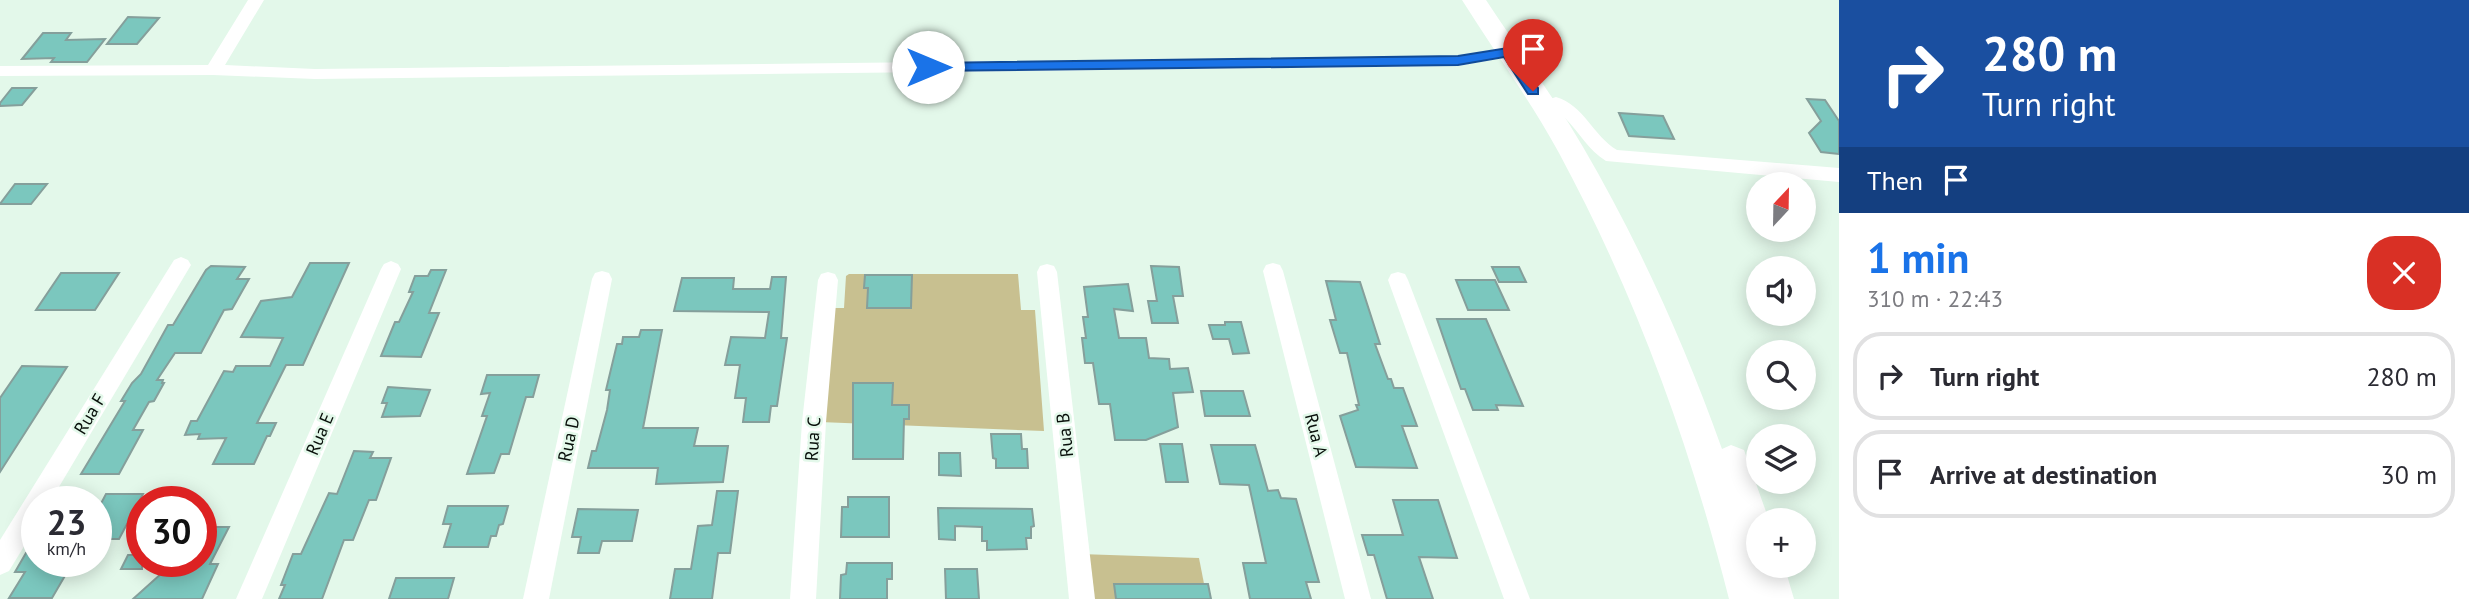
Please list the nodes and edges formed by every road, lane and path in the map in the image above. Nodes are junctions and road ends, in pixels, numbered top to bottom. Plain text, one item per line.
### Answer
1 (256, 0) edge
2 (1474, 0) edge
3 (1487, 0) edge
4 (1508, 52) junction
5 (213, 70) junction
6 (0, 71) edge
7 (314, 74) junction
8 (0, 81) edge
9 (1556, 103) junction
10 (1839, 174) edge
11 (181, 265) dead end
12 (391, 269) dead end
13 (1273, 271) dead end
14 (1046, 272) dead end
15 (602, 279) dead end
16 (828, 280) dead end
17 (1398, 280) dead end
18 (1746, 508) edge
19 (0, 563) edge
20 (1768, 578) edge
21 (249, 599) edge
22 (536, 599) edge
23 (803, 599) edge
24 (1083, 599) edge
25 (1358, 599) edge
26 (1517, 599) edge
27 (1749, 599) edge
28 (1774, 599) edge

1 - 5 street
2 - 4 main road
3 - 9 main road
4 - 7 street
4 - 27 main road
5 - 6 street
5 - 7 street
7 - 8 street
9 - 10 street
9 - 18 main road
11 - 19 street, Rua F
12 - 21 street, Rua E
13 - 25 street, Rua A
14 - 24 street, Rua B
15 - 22 street, Rua D
16 - 23 street, Rua C
17 - 26 street
20 - 28 main road

